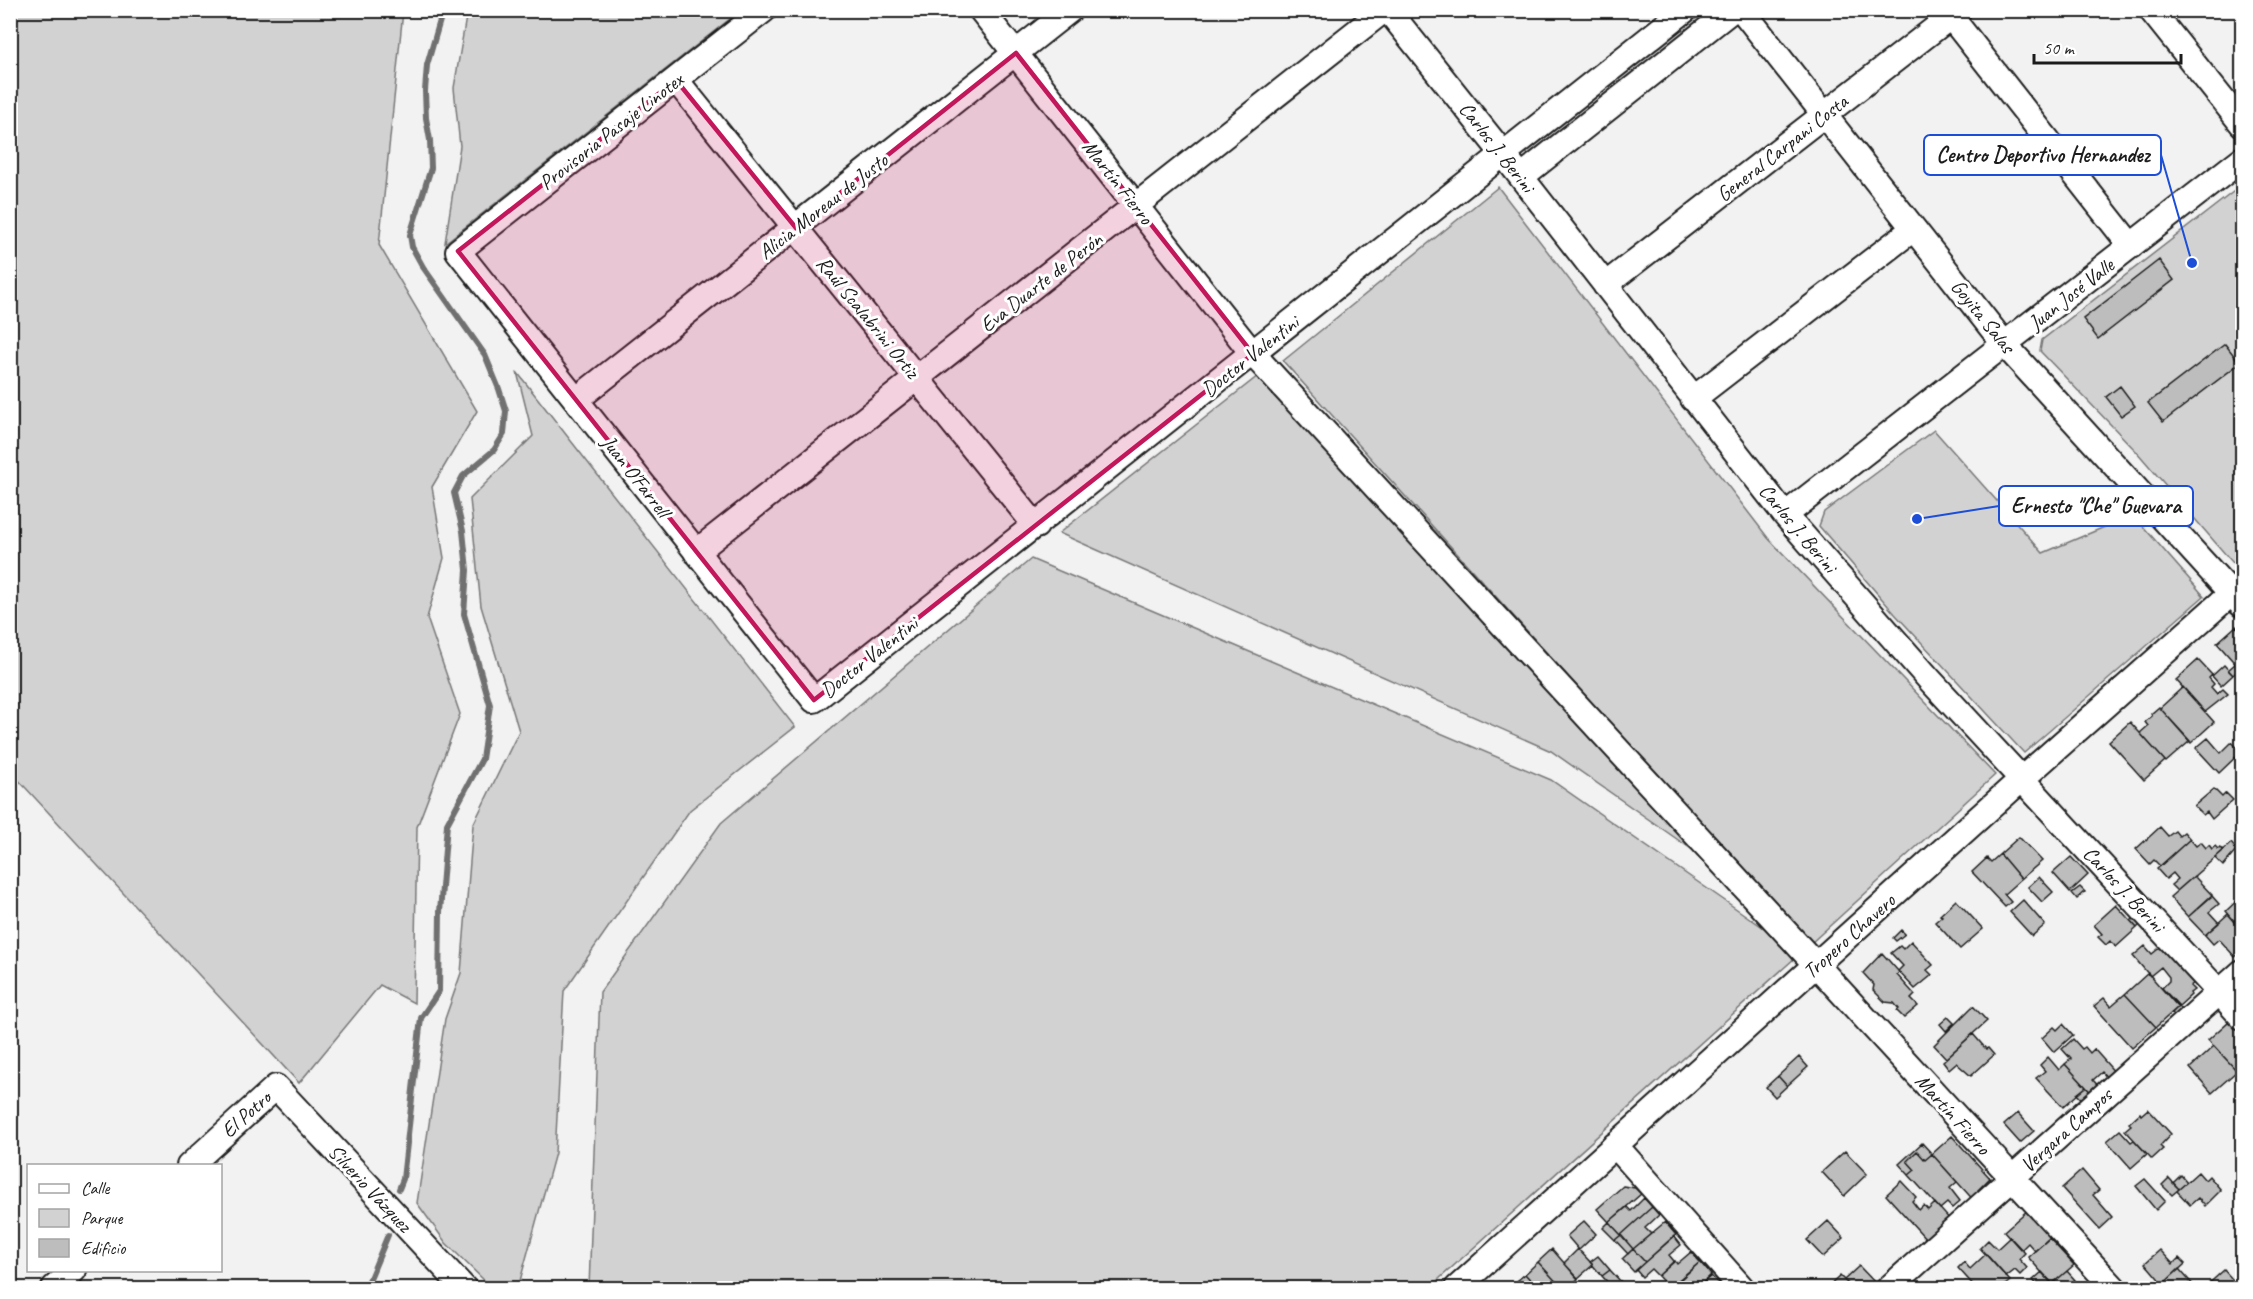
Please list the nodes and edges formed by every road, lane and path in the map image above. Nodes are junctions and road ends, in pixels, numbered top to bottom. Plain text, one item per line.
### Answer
1 (764, 10) edge
2 (981, 10) edge
3 (1070, 10) edge
4 (1386, 10) edge
5 (1685, 10) edge
6 (1732, 10) edge
7 (1742, 10) edge
8 (2151, 10) edge
9 (1955, 14) edge
10 (1016, 53) junction
11 (676, 80) junction
12 (1823, 115) junction
13 (2242, 124) edge
14 (1504, 155) junction
15 (2242, 159) edge
16 (1521, 177) junction
17 (1137, 206) junction
18 (796, 228) junction
19 (1913, 229) junction
20 (2131, 246) junction
21 (458, 251) joint
22 (1605, 285) junction
23 (2005, 345) junction
24 (1253, 354) junction
25 (918, 379) junction
26 (1693, 399) junction
27 (576, 400) junction
28 (1785, 515) junction
29 (1036, 526) junction
30 (696, 552) junction
31 (2239, 595) edge
32 (814, 700) joint
33 (2023, 778) junction
34 (1816, 965) junction
35 (2242, 972) edge
36 (2220, 992) junction
37 (2242, 1017) edge
38 (276, 1087) joint
39 (1615, 1145) junction
40 (191, 1164) edge
41 (2012, 1179) junction
42 (451, 1284) edge
43 (1457, 1288) edge
44 (1742, 1288) edge
45 (1889, 1288) edge
46 (2114, 1288) edge

1 - 11 street, Provisoria Pasaje Linotex
2 - 10 street, Martín Fierro
3 - 10 street, Alicia Moreau de Justo
4 - 14 street, Carlos J. Berini
4 - 17 street, Eva Duarte de Perón
5 - 14 street, Doctor Valentini
6 - 16 street
7 - 12 street, Goyita Salas
8 - 13 street
9 - 12 street, General Carpani Costa
9 - 20 street
10 - 17 street, Martín Fierro
10 - 18 street, Alicia Moreau de Justo
11 - 18 street, Raúl Scalabrini Ortiz
11 - 21 street, Provisoria Pasaje Linotex
12 - 19 street, Goyita Salas
12 - 22 street, General Carpani Costa
14 - 16 street, Carlos J. Berini
14 - 24 street, Doctor Valentini
15 - 20 street, Juan José Valle
16 - 22 street, Carlos J. Berini
17 - 24 street, Martín Fierro
17 - 25 street, Eva Duarte de Perón
18 - 25 street, Raúl Scalabrini Ortiz
18 - 27 street, Alicia Moreau de Justo
19 - 23 street, Goyita Salas
19 - 26 street
20 - 23 street, Juan José Valle
21 - 27 street, Juan O'Farrell
22 - 26 street, Carlos J. Berini
23 - 28 street, Juan José Valle
23 - 31 street, Goyita Salas
24 - 29 street, Doctor Valentini
24 - 34 street, Martín Fierro
25 - 29 street, Raúl Scalabrini Ortiz
25 - 30 street, Eva Duarte de Perón
26 - 28 street, Carlos J. Berini
27 - 30 street, Juan O'Farrell
28 - 33 street, Carlos J. Berini
29 - 32 street, Doctor Valentini
30 - 32 street, Juan O'Farrell
31 - 33 street, Tropero Chavero
33 - 34 street, Tropero Chavero
33 - 36 street, Carlos J. Berini
34 - 39 street, Tropero Chavero
34 - 41 street, Martín Fierro
35 - 36 street, Vergara Campos
36 - 37 street, Carlos J. Berini
36 - 41 street, Vergara Campos
38 - 40 street, El Potro
38 - 42 street, Silverio Vázquez
39 - 43 street, Tropero Chavero
39 - 44 street
41 - 45 street, Vergara Campos
41 - 46 street, Martín Fierro

